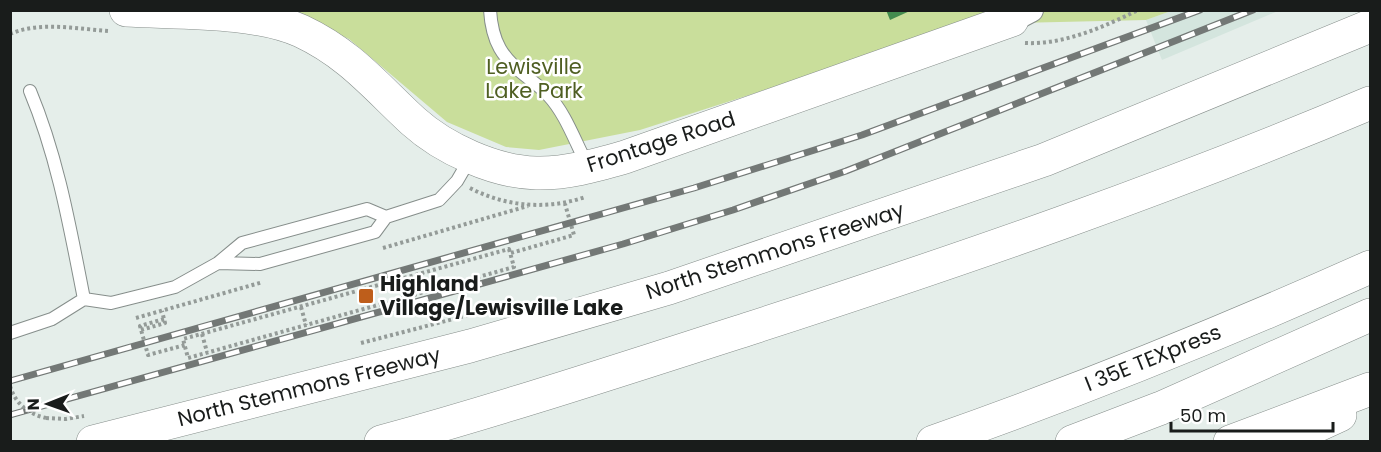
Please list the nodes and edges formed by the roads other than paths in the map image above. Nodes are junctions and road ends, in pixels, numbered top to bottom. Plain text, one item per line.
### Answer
1 (126, 10) edge
2 (490, 10) edge
3 (1022, 15) edge
4 (1371, 26) edge
5 (30, 91) dead end
6 (1371, 103) edge
7 (471, 157) junction
8 (588, 167) junction
9 (386, 217) junction
10 (218, 263) junction
11 (1371, 267) edge
12 (84, 299) junction
13 (1371, 315) edge
14 (10, 333) edge
15 (1371, 389) edge
16 (1371, 400) edge
17 (92, 428) edge
18 (381, 441) edge
19 (933, 441) edge
20 (1072, 441) edge
21 (1230, 441) edge
22 (1281, 441) edge

1 - 7 main road, Frontage Road
2 - 8 lane
3 - 8 main road, Frontage Road
4 - 17 main road, North Stemmons Freeway
5 - 12 lane
6 - 18 main road
7 - 8 main road, Frontage Road
7 - 9 lane
9 - 10 lane
9 - 10 lane
10 - 12 lane
11 - 19 main road, I 35E TEXpress
12 - 14 lane
13 - 20 main road
15 - 21 main road
16 - 22 main road

